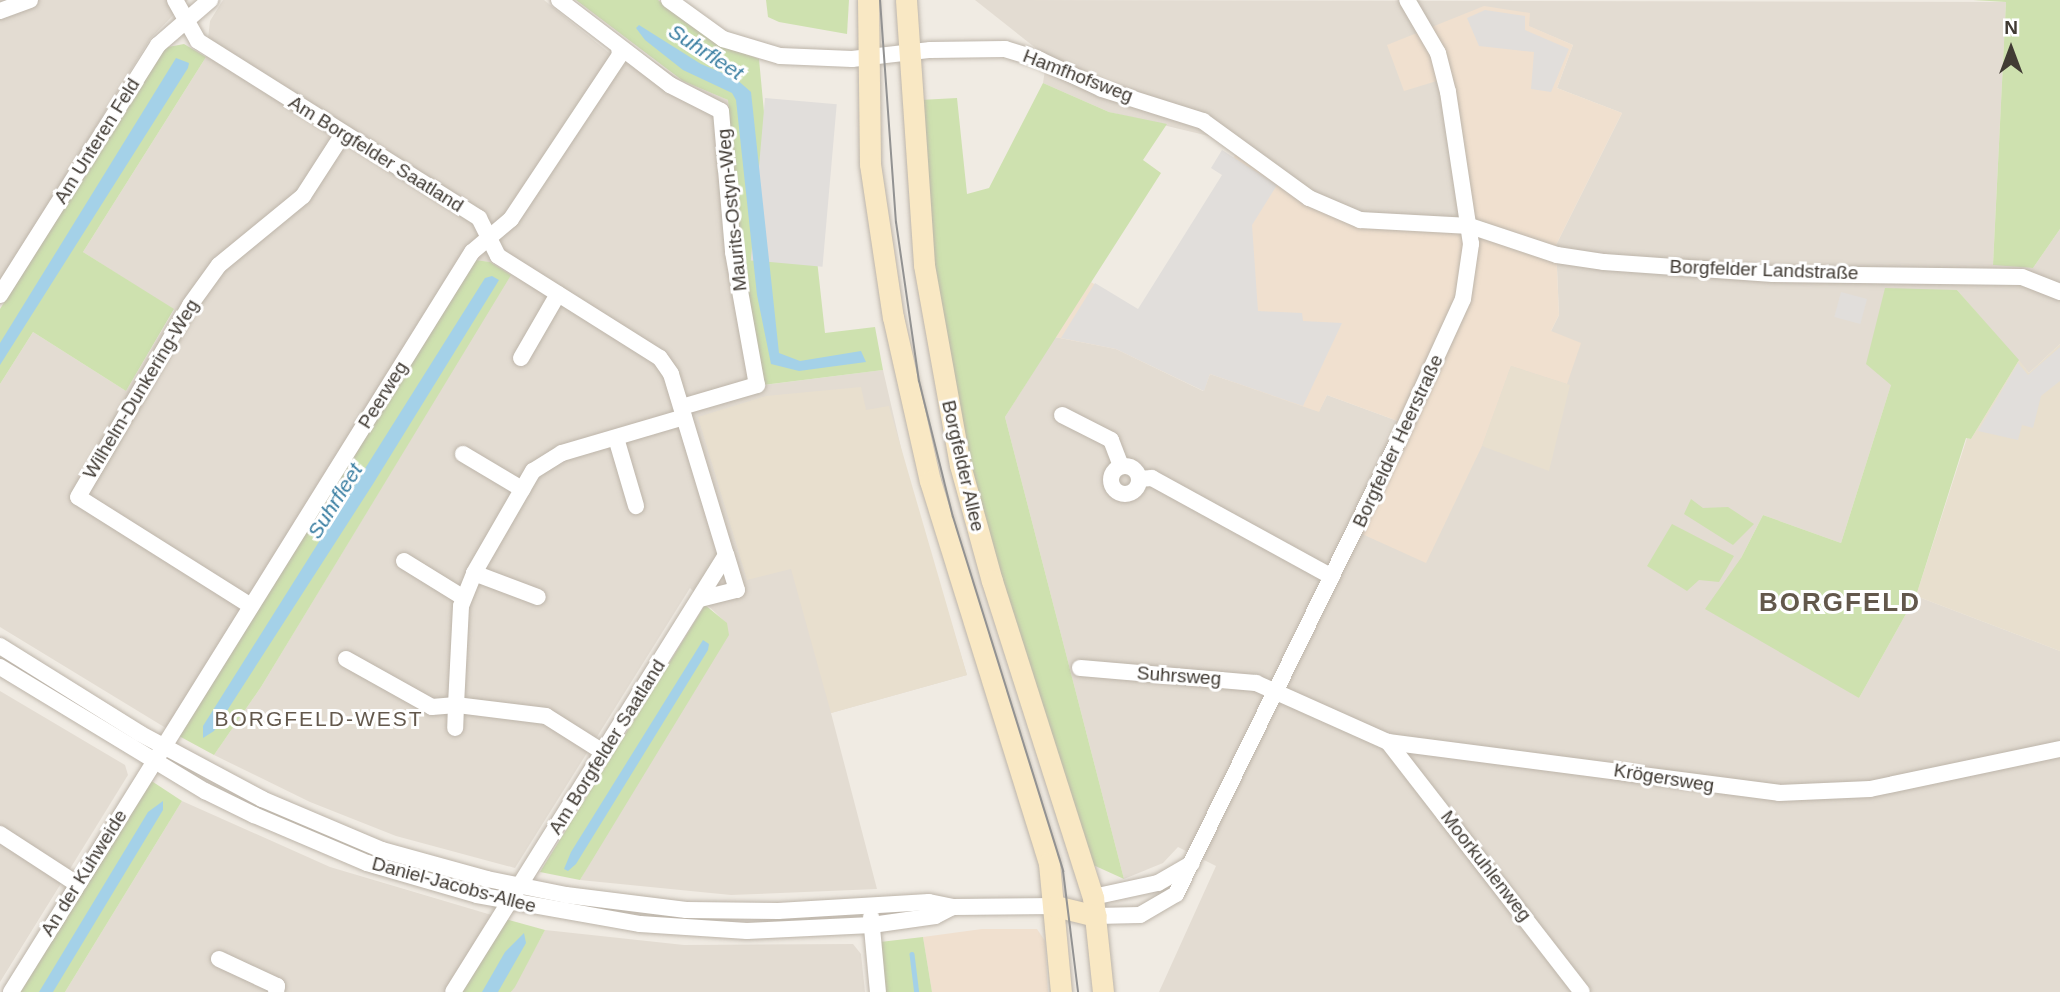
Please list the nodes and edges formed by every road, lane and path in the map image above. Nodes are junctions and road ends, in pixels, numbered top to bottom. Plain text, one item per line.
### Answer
1 (30, 0) edge
2 (175, 0) edge
3 (210, 0) edge
4 (559, 0) edge
5 (669, 0) edge
6 (868, 0) edge
7 (906, 0) edge
8 (1407, 0) edge
9 (0, 11) edge
10 (187, 20) junction
11 (619, 47) junction
12 (908, 52) junction
13 (866, 56) junction
14 (343, 134) junction
15 (1470, 226) junction
16 (489, 238) junction
17 (2060, 292) edge
18 (558, 294) junction
19 (0, 295) edge
20 (521, 358) dead end
21 (683, 412) junction
22 (1062, 415) dead end
23 (616, 438) junction
24 (463, 454) dead end
25 (1121, 466) junction
26 (1139, 479) junction
27 (522, 489) junction
28 (636, 506) dead end
29 (726, 555) junction
30 (404, 562) dead end
31 (474, 573) junction
32 (1332, 577) junction
33 (538, 597) dead end
34 (464, 598) junction
35 (700, 599) junction
36 (251, 606) junction
37 (0, 646) edge
38 (346, 659) dead end
39 (0, 667) edge
40 (1080, 668) dead end
41 (1277, 690) junction
42 (456, 705) junction
43 (455, 728) dead end
44 (1388, 743) junction
45 (2060, 749) edge
46 (603, 752) junction
47 (158, 754) junction
48 (0, 834) edge
49 (1194, 861) junction
50 (77, 884) junction
51 (515, 894) junction
52 (1055, 906) junction
53 (953, 907) junction
54 (1095, 907) junction
55 (870, 908) junction
56 (872, 925) junction
57 (219, 959) dead end
58 (11, 992) edge
59 (276, 992) edge
60 (453, 992) edge
61 (878, 992) edge
62 (1061, 992) edge
63 (1103, 992) edge
64 (1582, 992) edge

1 - 9 street
2 - 10 street, Am Borgfelder Saatland
3 - 10 street, Am Unteren Feld
4 - 11 street, Maurits-Ostyn-Weg
5 - 13 street, Hamfhofsweg
6 - 13 main road, Borgfelder Allee
7 - 12 main road, Borgfelder Allee
8 - 15 street, Borgfelder Heerstraße
10 - 14 street, Am Borgfelder Saatland
10 - 19 street, Am Unteren Feld
11 - 16 street, Peerweg
11 - 21 street, Maurits-Ostyn-Weg
12 - 13 street, Hamfhofsweg
12 - 15 street, Hamfhofsweg
12 - 54 main road, Borgfelder Allee
13 - 52 main road, Borgfelder Allee
14 - 16 street, Am Borgfelder Saatland
14 - 36 street, Wilhelm-Dunkering-Weg
15 - 17 street, Borgfelder Landstraße
15 - 32 street, Borgfelder Heerstraße
16 - 18 street, Am Borgfelder Saatland
16 - 36 street, Peerweg
18 - 20 street
18 - 21 street, Am Borgfelder Saatland
21 - 23 street
21 - 29 street, Am Borgfelder Saatland
22 - 25 street
23 - 27 street
23 - 28 street
24 - 27 street
25 - 26 street
25 - 26 street
26 - 32 street
27 - 31 street
29 - 35 street, Am Borgfelder Saatland
29 - 35 street, Am Borgfelder Saatland
30 - 34 street
31 - 33 street
31 - 34 street
32 - 41 street, Borgfelder Heerstraße
34 - 42 street
35 - 46 street, Am Borgfelder Saatland
36 - 47 street, Peerweg
37 - 47 street, Daniel-Jacobs-Allee
38 - 42 street
39 - 47 street, Daniel-Jacobs-Allee
40 - 41 street, Suhrsweg
41 - 44 street, Krögersweg
41 - 49 street, Borgfelder Heerstraße
42 - 43 street
42 - 46 street
44 - 45 street, Krögersweg
44 - 64 street, Moorkuhlenweg
46 - 51 street, Am Borgfelder Saatland
47 - 50 street, An der Kuhweide
47 - 51 street, Daniel-Jacobs-Allee
48 - 50 street
49 - 54 street
49 - 54 street, Borgfelder Heerstraße
50 - 58 street, An der Kuhweide
51 - 55 street, Daniel-Jacobs-Allee
51 - 56 street, Daniel-Jacobs-Allee
51 - 60 street, Am Borgfelder Saatland
52 - 53 street, Daniel-Jacobs-Allee
52 - 54 main road
52 - 62 main road
53 - 55 street, Daniel-Jacobs-Allee
53 - 56 street, Daniel-Jacobs-Allee
54 - 63 main road
55 - 56 street
56 - 61 street
57 - 59 street

